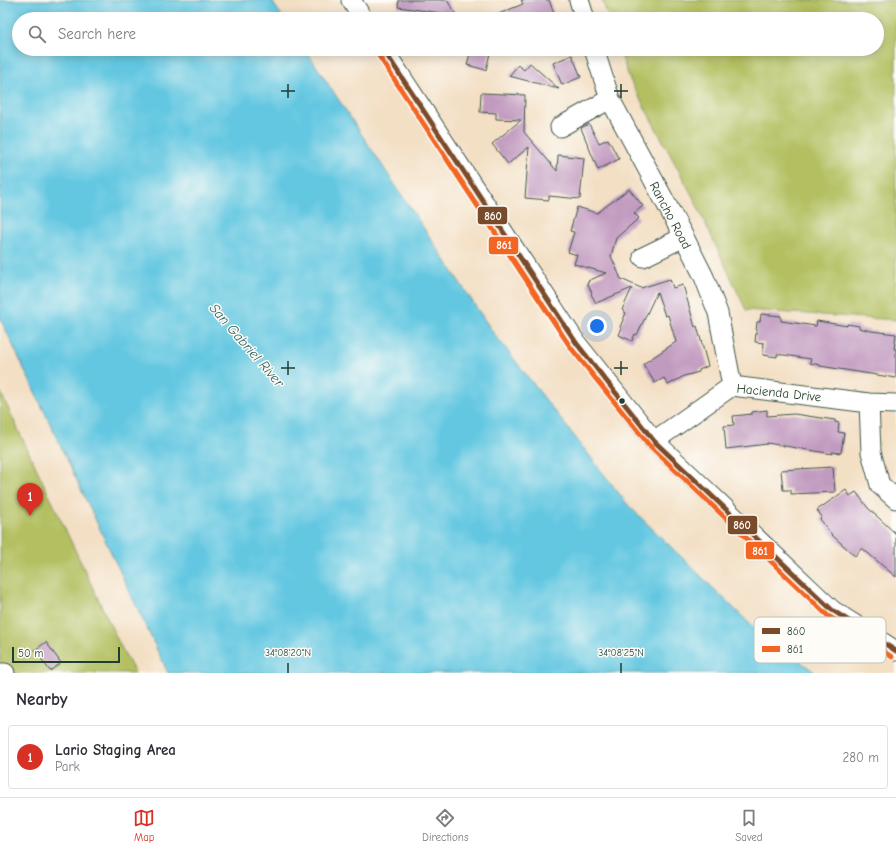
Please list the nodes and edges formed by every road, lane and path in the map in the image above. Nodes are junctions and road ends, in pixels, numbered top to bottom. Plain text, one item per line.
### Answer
1 (351, 0) edge
2 (579, 0) edge
3 (359, 12) edge
4 (583, 12) edge
5 (388, 56) edge
6 (596, 56) edge
7 (610, 99) junction
8 (560, 126) dead end
9 (684, 237) junction
10 (643, 257) dead end
11 (732, 386) junction
12 (869, 403) junction
13 (896, 404) edge
14 (654, 441) junction
15 (896, 499) edge
16 (843, 617) edge
17 (886, 645) edge
18 (896, 652) edge
19 (0, 673) edge
20 (5, 673) edge

1 - 3 street
2 - 4 street
5 - 14 street
6 - 7 street, Rancho Road
7 - 8 street
7 - 9 street, Rancho Road
9 - 10 street
9 - 11 street, Rancho Road
11 - 12 street, Hacienda Drive
11 - 14 street, Hacienda Drive
12 - 13 street, Hacienda Drive
12 - 15 street
14 - 16 street
17 - 18 street
19 - 20 street

